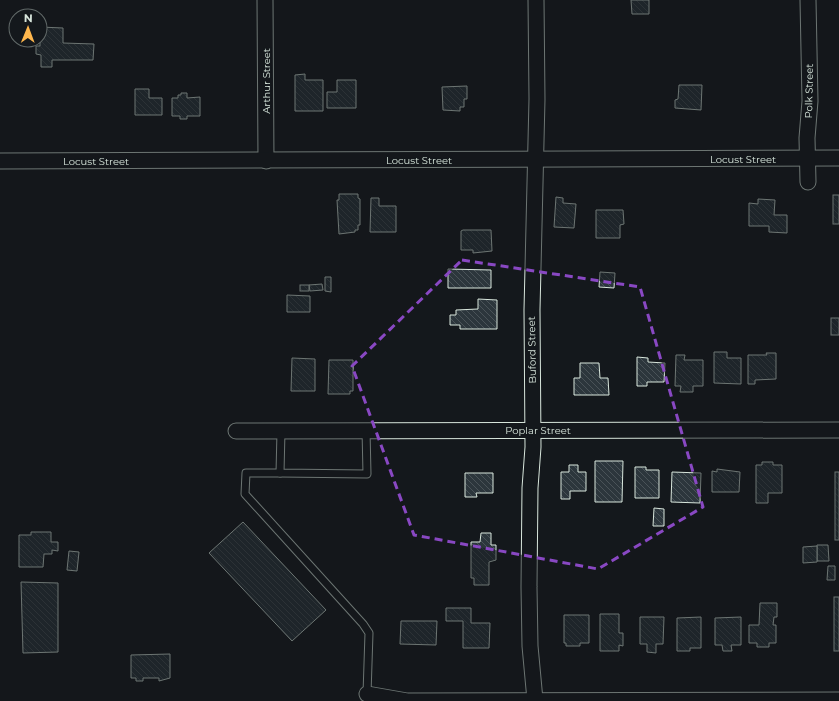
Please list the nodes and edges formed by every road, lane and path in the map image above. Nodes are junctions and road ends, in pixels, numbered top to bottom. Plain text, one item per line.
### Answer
1 (265, 0) edge
2 (536, 0) edge
3 (808, 0) edge
4 (808, 158) junction
5 (839, 158) edge
6 (535, 159) junction
7 (0, 161) edge
8 (266, 161) junction
9 (808, 182) dead end
10 (281, 430) junction
11 (366, 430) junction
12 (533, 430) junction
13 (839, 430) edge
14 (236, 431) dead end
15 (280, 473) junction
16 (367, 694) joint
17 (536, 700) edge
18 (839, 700) edge

1 - 8 street, Arthur Street
2 - 6 street, Buford Street
3 - 4 street, Polk Street
4 - 5 street, Locust Street
4 - 6 street, Locust Street
4 - 9 street, Polk Street
6 - 8 street, Locust Street
6 - 12 street, Buford Street
7 - 8 street, Locust Street
10 - 11 street, Poplar Street
10 - 14 street, Poplar Street
10 - 15 lane
11 - 12 street, Poplar Street
11 - 15 lane
12 - 13 street, Poplar Street
12 - 17 street, Buford Street
15 - 16 lane
16 - 17 street
17 - 18 street

